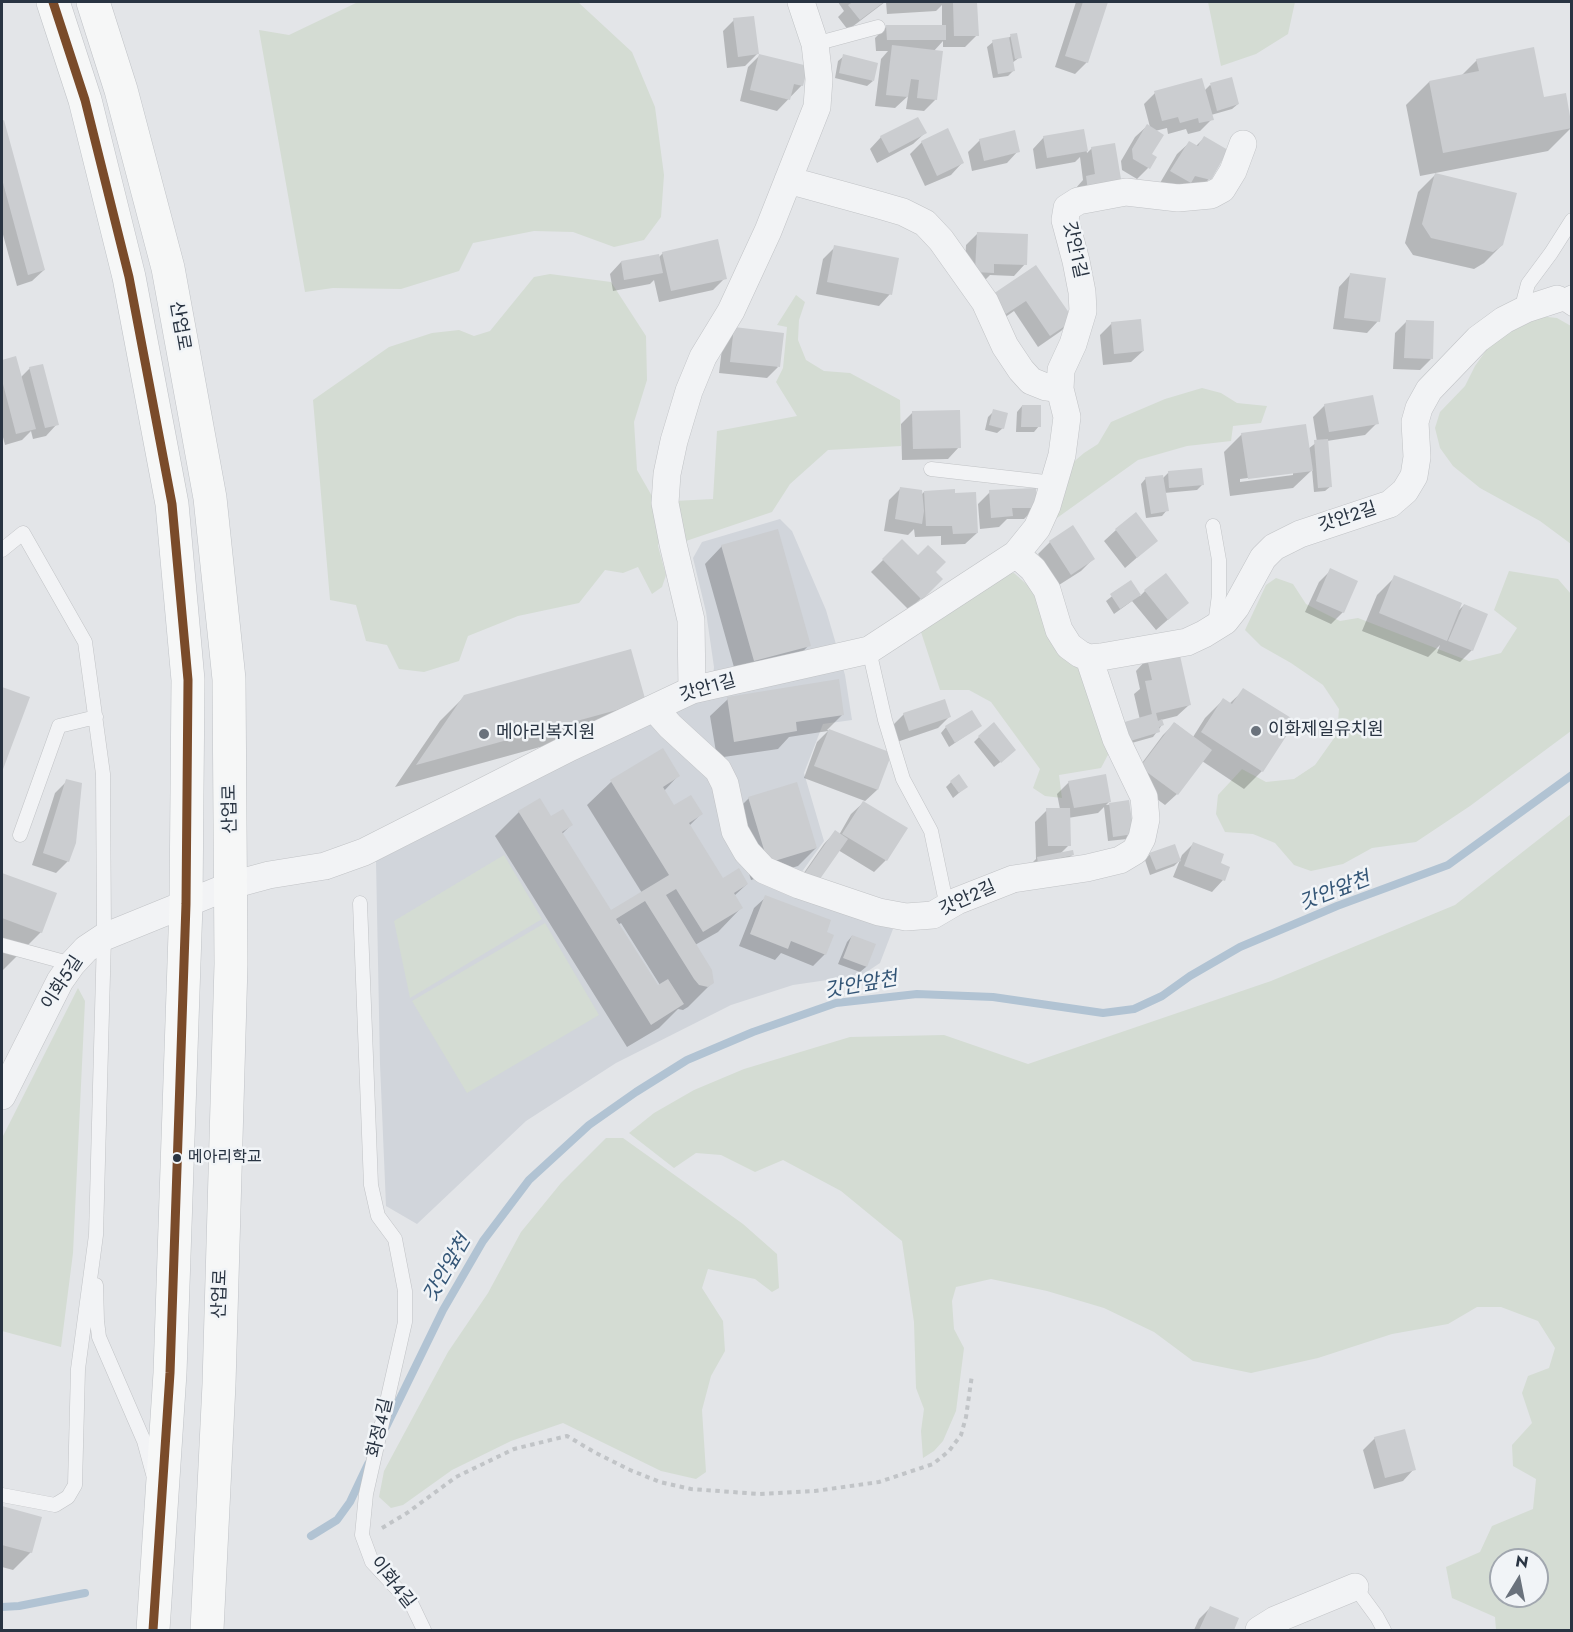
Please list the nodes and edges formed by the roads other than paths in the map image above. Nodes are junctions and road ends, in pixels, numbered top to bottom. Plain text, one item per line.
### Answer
1 (53, 2) edge
2 (93, 2) edge
3 (801, 2) edge
4 (878, 27) dead end
5 (815, 44) junction
6 (1243, 144) dead end
7 (788, 180) junction
8 (1572, 220) edge
9 (1567, 300) edge
10 (1526, 309) junction
11 (1060, 389) junction
12 (930, 469) dead end
13 (1054, 483) junction
14 (1213, 526) dead end
15 (2, 550) edge
16 (1016, 554) junction
17 (1215, 627) junction
18 (870, 650) junction
19 (1089, 658) junction
20 (692, 690) junction
21 (654, 708) junction
22 (96, 717) junction
23 (20, 835) dead end
24 (232, 885) junction
25 (360, 903) dead end
26 (186, 904) junction
27 (947, 907) junction
28 (104, 937) junction
29 (2, 945) edge
30 (72, 964) junction
31 (2, 1096) edge
32 (96, 1234) junction
33 (2, 1495) edge
34 (161, 1512) junction
35 (362, 1535) joint
36 (1355, 1587) joint
37 (153, 1630) edge
38 (207, 1630) edge
39 (424, 1630) edge
40 (1259, 1630) edge
41 (1384, 1630) edge

1 - 26 main road
2 - 24 main road, 산업로
3 - 5 street
4 - 5 lane
5 - 7 street
6 - 11 street, 갓안1길
7 - 11 street
7 - 20 street
8 - 10 lane
9 - 10 street, 갓안2길
10 - 17 street, 갓안2길
11 - 13 street, 갓안1길
12 - 13 lane
13 - 16 street, 갓안1길
14 - 17 lane
15 - 22 lane
16 - 18 street, 갓안1길
16 - 19 street
17 - 19 street, 갓안2길
18 - 20 street, 갓안1길
18 - 27 lane
19 - 27 street, 갓안2길
20 - 21 street, 갓안1길
21 - 24 street, 갓안1길
21 - 27 street, 갓안2길
22 - 23 lane
22 - 28 lane
24 - 26 street, 이화5길
24 - 38 main road, 산업로
25 - 35 lane, 화정4길
26 - 28 street, 이화5길
26 - 34 main road
28 - 30 street, 이화5길
28 - 32 lane
29 - 30 lane
30 - 31 street, 이화5길
32 - 33 lane
32 - 34 lane
34 - 37 main road
35 - 39 lane, 이화4길
36 - 40 street
36 - 41 lane

